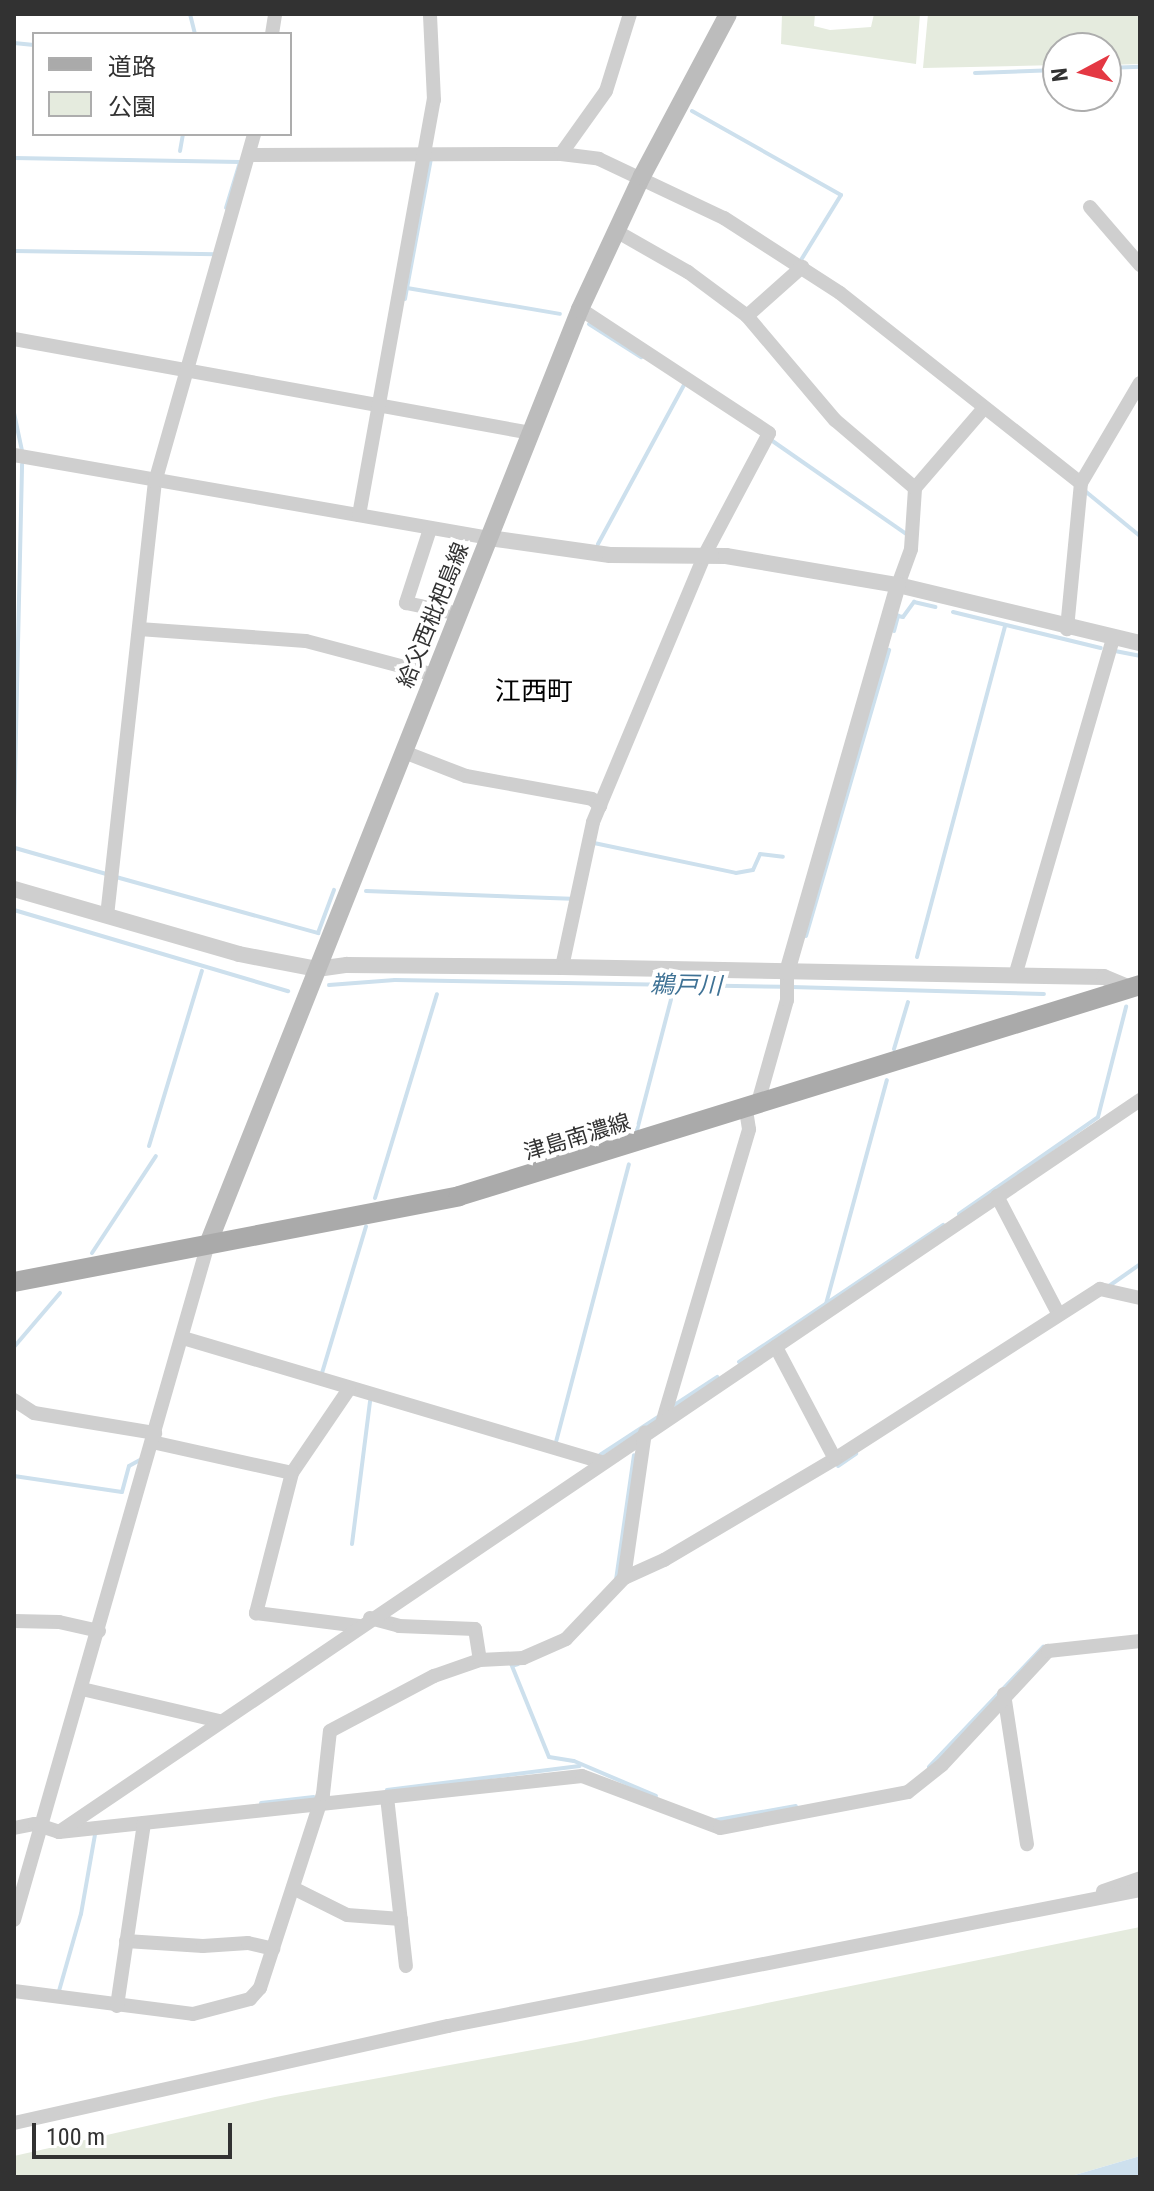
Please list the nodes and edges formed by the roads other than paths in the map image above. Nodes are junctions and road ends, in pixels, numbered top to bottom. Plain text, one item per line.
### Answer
1 (430, 14) edge
2 (630, 14) edge
3 (728, 14) edge
4 (254, 136) edge
5 (561, 154) junction
6 (251, 155) junction
7 (426, 155) junction
8 (642, 176) junction
9 (1090, 207) dead end
10 (616, 231) junction
11 (1140, 265) edge
12 (802, 267) junction
13 (580, 309) junction
14 (747, 316) junction
15 (14, 339) edge
16 (187, 371) junction
17 (1140, 383) edge
18 (379, 405) junction
19 (984, 408) junction
20 (531, 433) junction
21 (14, 455) edge
22 (155, 482) junction
23 (1081, 483) junction
24 (915, 488) junction
25 (359, 515) junction
26 (430, 529) junction
27 (489, 538) junction
28 (704, 556) junction
29 (898, 585) junction
30 (459, 614) junction
31 (139, 629) junction
32 (1067, 629) junction
33 (1113, 639) junction
34 (1140, 643) edge
35 (435, 675) junction
36 (404, 752) junction
37 (600, 806) junction
38 (14, 889) edge
39 (107, 916) junction
40 (562, 967) junction
41 (317, 969) junction
42 (787, 976) junction
43 (1015, 976) junction
44 (1135, 987) edge
45 (1140, 1100) edge
46 (751, 1108) junction
47 (997, 1196) junction
48 (208, 1244) junction
49 (14, 1282) edge
50 (1140, 1298) edge
51 (1058, 1313) junction
52 (183, 1338) junction
53 (776, 1347) junction
54 (349, 1389) junction
55 (14, 1400) edge
56 (663, 1420) junction
57 (645, 1433) junction
58 (154, 1437) junction
59 (835, 1459) junction
60 (602, 1462) junction
61 (292, 1473) junction
62 (624, 1578) junction
63 (14, 1621) edge
64 (365, 1622) junction
65 (99, 1631) junction
66 (1140, 1641) edge
67 (480, 1660) junction
68 (82, 1689) junction
69 (1004, 1694) junction
70 (219, 1721) junction
71 (387, 1797) junction
72 (318, 1804) junction
73 (144, 1823) junction
74 (44, 1825) junction
75 (14, 1828) edge
76 (59, 1832) junction
77 (1027, 1844) dead end
78 (1140, 1878) edge
79 (293, 1888) junction
80 (1140, 1890) edge
81 (1099, 1898) junction
82 (401, 1919) junction
83 (14, 1920) edge
84 (126, 1941) junction
85 (273, 1949) junction
86 (406, 1966) dead end
87 (14, 1991) edge
88 (117, 2006) junction
89 (14, 2123) edge

1 - 7 street
2 - 5 street
3 - 8 main road, 給父西枇杷島線
4 - 6 street
5 - 7 street
5 - 8 street
6 - 7 street
6 - 16 street
7 - 18 street
8 - 10 main road, 給父西枇杷島線
8 - 12 street
9 - 11 street
10 - 13 main road, 給父西枇杷島線
10 - 14 street
12 - 14 street
12 - 19 street
13 - 20 main road, 給父西枇杷島線
13 - 28 street
14 - 24 street
15 - 16 street
16 - 18 street
16 - 22 street
17 - 23 street
18 - 20 street
18 - 25 street
19 - 23 street
19 - 24 street
20 - 27 main road, 給父西枇杷島線
21 - 22 street
22 - 25 street
22 - 31 street
23 - 32 street
24 - 29 street
25 - 26 street
26 - 27 street
26 - 30 street
27 - 28 street
27 - 30 main road, 給父西枇杷島線
28 - 29 street
28 - 37 street
29 - 32 street
29 - 42 street
30 - 35 main road, 給父西枇杷島線
31 - 35 street
31 - 39 street
32 - 33 street
33 - 34 street
33 - 43 street
35 - 36 main road, 給父西枇杷島線
36 - 37 street
36 - 41 main road, 給父西枇杷島線
37 - 40 street
38 - 39 street
39 - 41 street
40 - 41 street
40 - 42 street
41 - 48 main road, 給父西枇杷島線
42 - 43 street
42 - 46 street
43 - 44 street
44 - 46 main road, 津島南濃線
45 - 47 street
46 - 48 main road, 津島南濃線
46 - 56 street
47 - 51 street
47 - 53 street
48 - 49 main road, 津島南濃線
48 - 52 street
50 - 51 street
51 - 59 street
52 - 54 street
52 - 58 street
53 - 56 street
53 - 59 street
54 - 60 street
54 - 61 street
55 - 58 street
56 - 57 street
57 - 60 street
57 - 62 street
58 - 61 street
58 - 65 street
59 - 62 street
60 - 64 street
61 - 64 street
62 - 67 street
63 - 65 street
64 - 67 street
64 - 70 street
65 - 68 street
66 - 69 street
67 - 72 street
68 - 70 street
68 - 74 street
69 - 71 street
69 - 77 street
70 - 76 street
71 - 72 street
71 - 82 street
72 - 73 street
72 - 79 street
73 - 76 street
73 - 84 street
74 - 75 street
74 - 76 street
74 - 83 street
78 - 81 street
79 - 82 street
79 - 85 street
80 - 81 street
81 - 89 street
82 - 86 street
84 - 85 street
84 - 88 street
85 - 88 street
87 - 88 street

